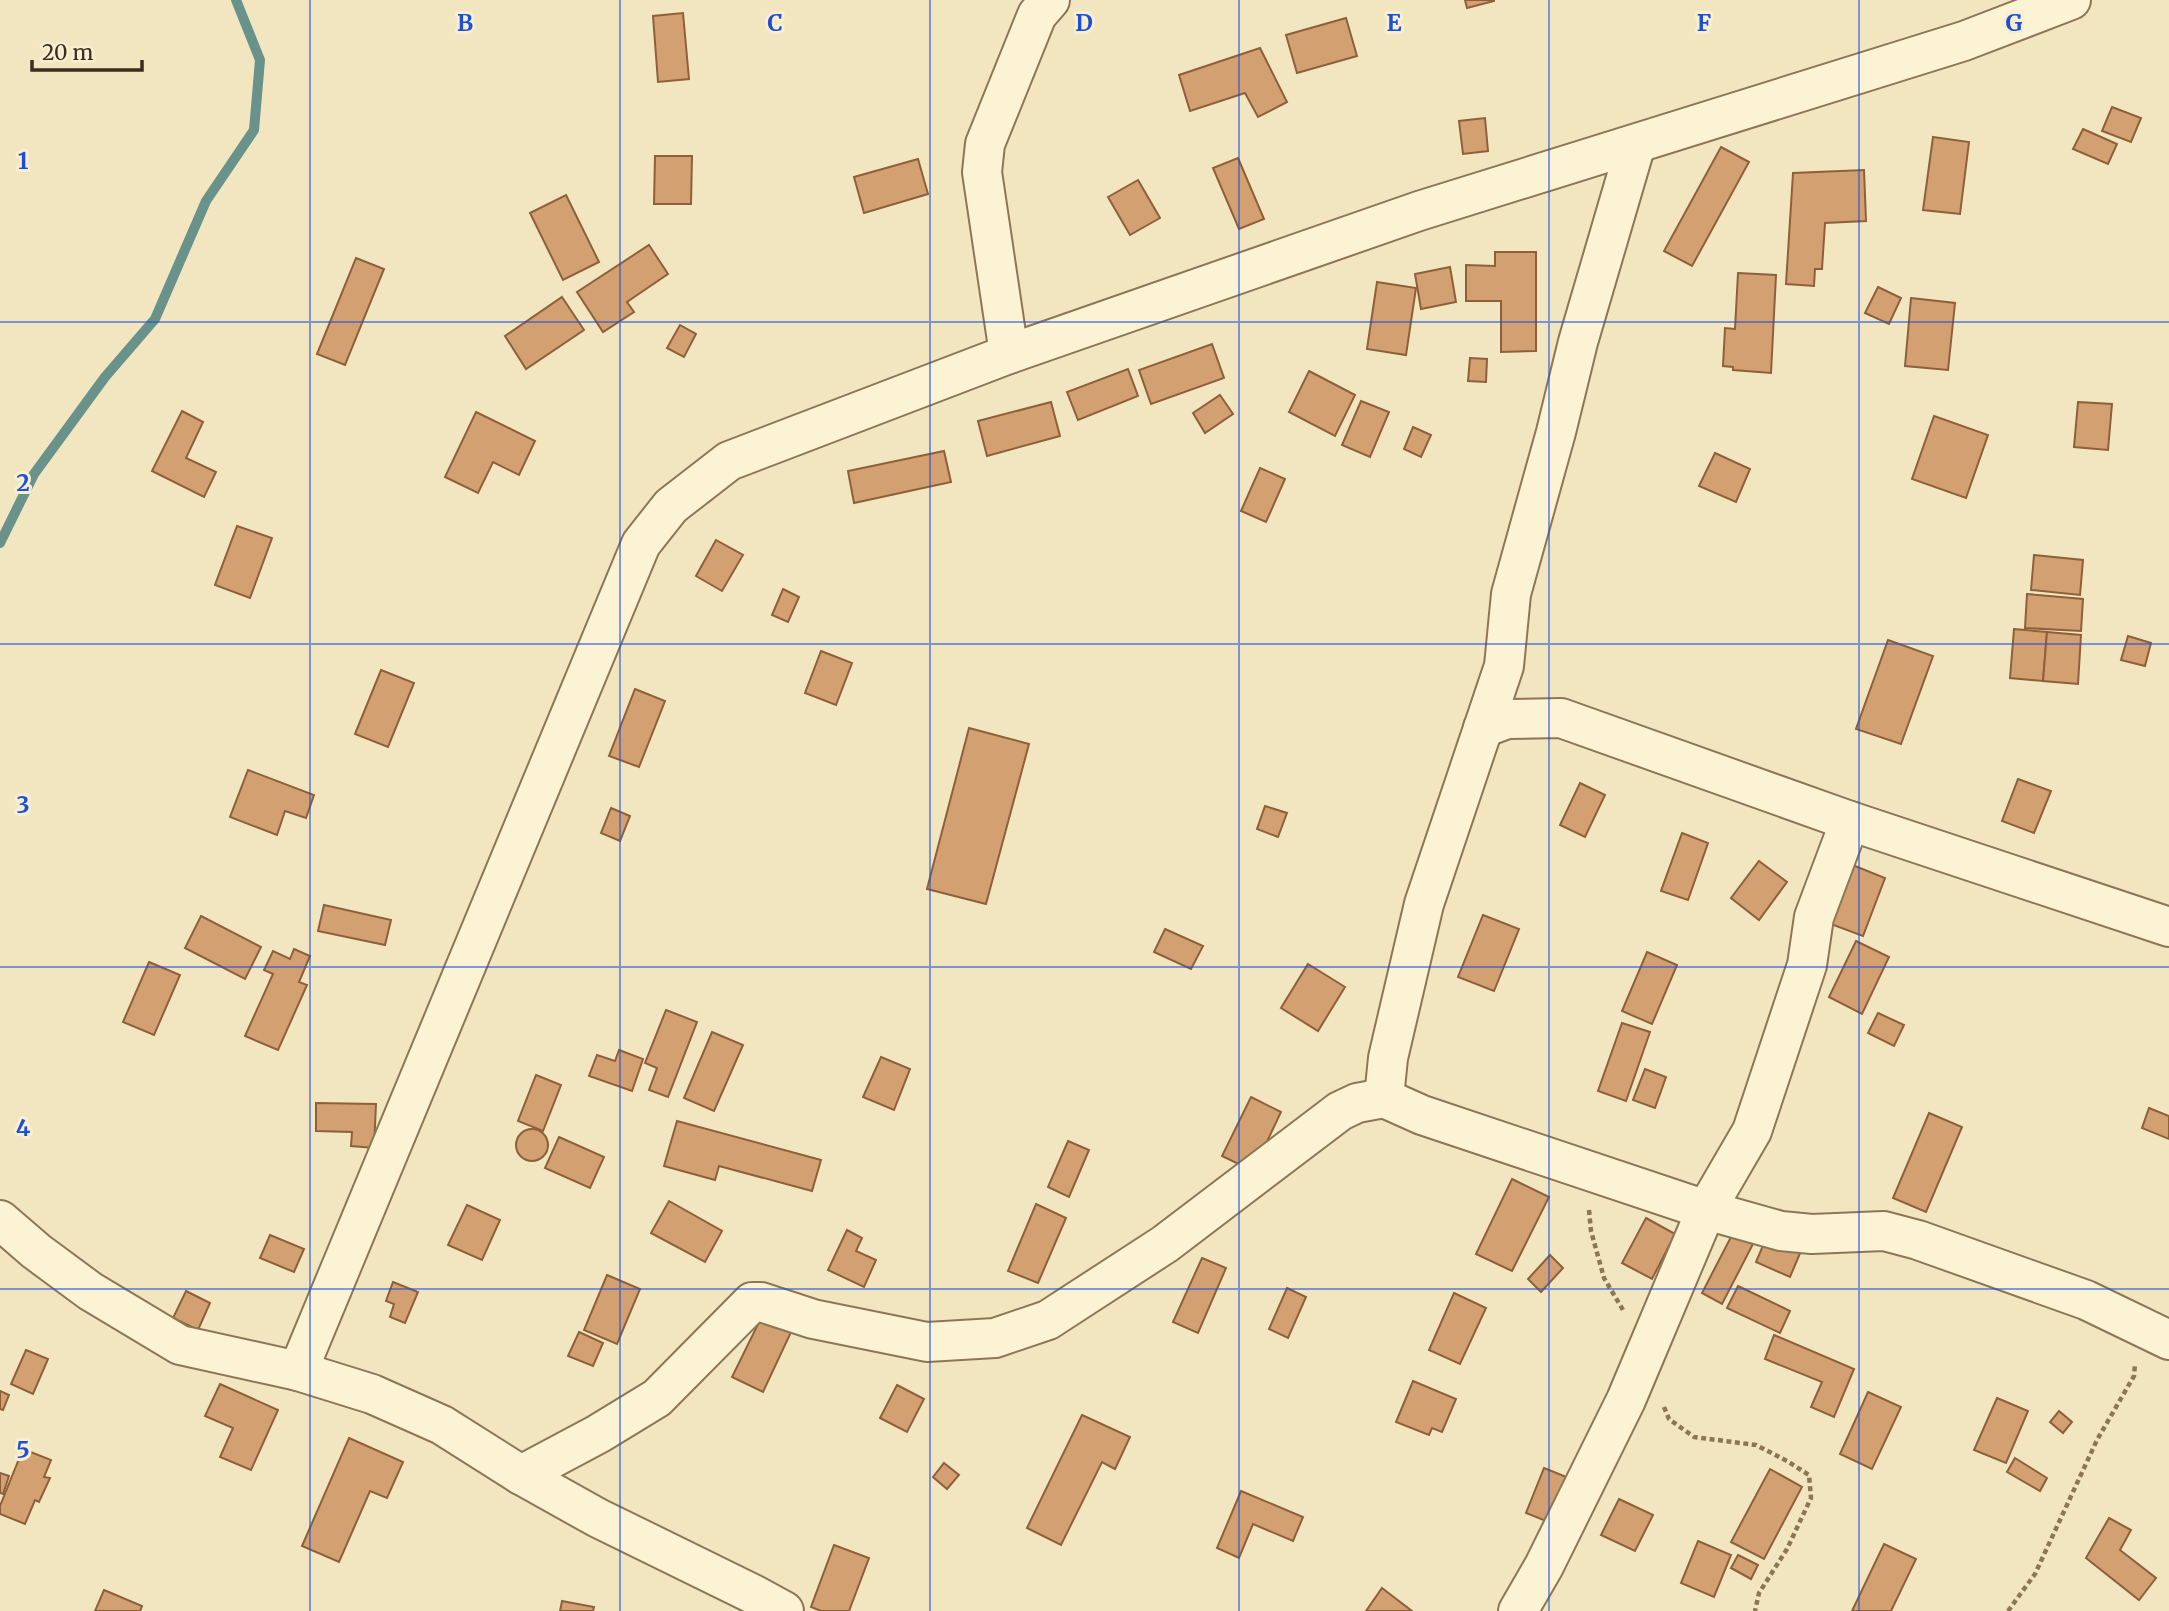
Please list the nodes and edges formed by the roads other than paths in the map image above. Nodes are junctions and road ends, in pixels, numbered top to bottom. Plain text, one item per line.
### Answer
1 (1050, 0) edge
2 (2071, 0) edge
3 (1999, 13) edge
4 (1636, 144) junction
5 (1009, 354) junction
6 (1483, 728) junction
7 (1850, 821) junction
8 (2169, 927) edge
9 (1384, 1098) junction
10 (1706, 1210) junction
11 (0, 1220) edge
12 (2152, 1332) edge
13 (298, 1371) junction
14 (521, 1475) junction
15 (784, 1611) edge
16 (1518, 1611) edge

1 - 5 street
2 - 3 street
3 - 4 street
4 - 5 street
4 - 6 street
5 - 13 street
6 - 7 street
6 - 9 street
7 - 8 street
7 - 10 street
9 - 10 street
9 - 14 street
10 - 12 street
10 - 16 street
11 - 13 street
13 - 14 street
14 - 15 street

